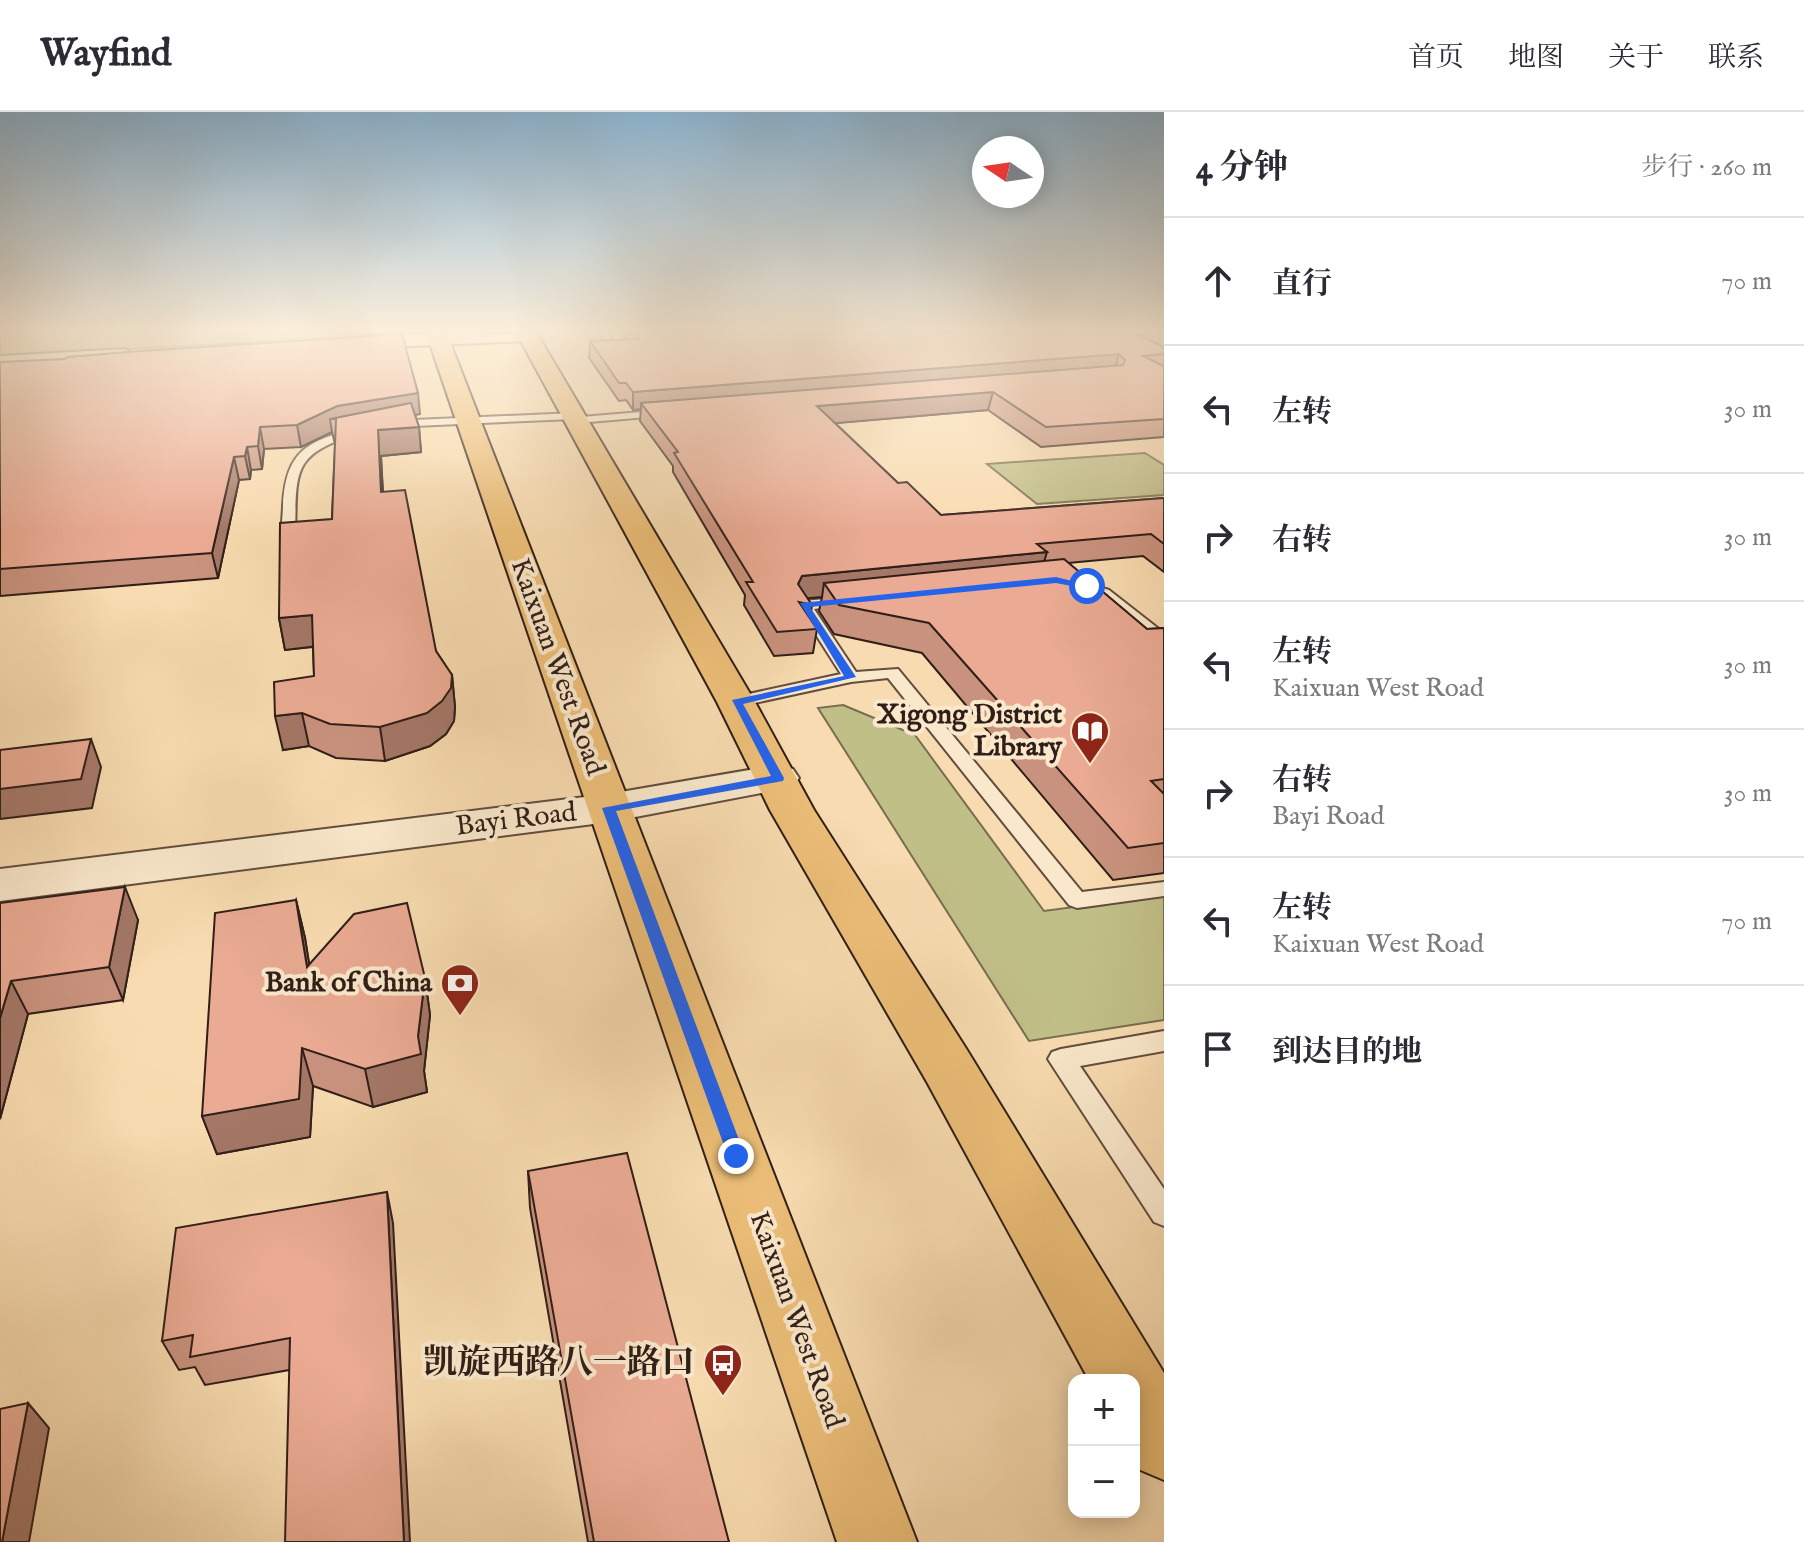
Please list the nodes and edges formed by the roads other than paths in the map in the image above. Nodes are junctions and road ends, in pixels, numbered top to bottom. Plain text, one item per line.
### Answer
1 (460, 399) edge
2 (566, 399) edge
3 (673, 412) edge
4 (577, 418) junction
5 (467, 419) junction
6 (288, 539) edge
7 (1066, 582) edge
8 (867, 599) edge
9 (1164, 638) edge
10 (851, 677) junction
11 (736, 702) junction
12 (778, 778) junction
13 (606, 801) junction
14 (0, 868) edge
15 (0, 885) edge
16 (1164, 889) edge
17 (1164, 1041) edge
18 (1164, 1213) edge
19 (1125, 1374) edge
20 (1140, 1401) edge
21 (1164, 1443) edge
22 (877, 1542) edge

1 - 5 main road, Kaixuan West Road
2 - 4 main road
3 - 4 lane
4 - 5 lane
4 - 11 main road
5 - 6 lane
5 - 13 main road, Kaixuan West Road
7 - 9 lane
8 - 10 lane
10 - 11 lane
10 - 16 lane
11 - 12 main road
12 - 13 street, Bayi Road
12 - 19 main road
13 - 14 street, Bayi Road
13 - 15 street, Bayi Road
13 - 22 main road, Kaixuan West Road
17 - 18 lane
20 - 21 main road

